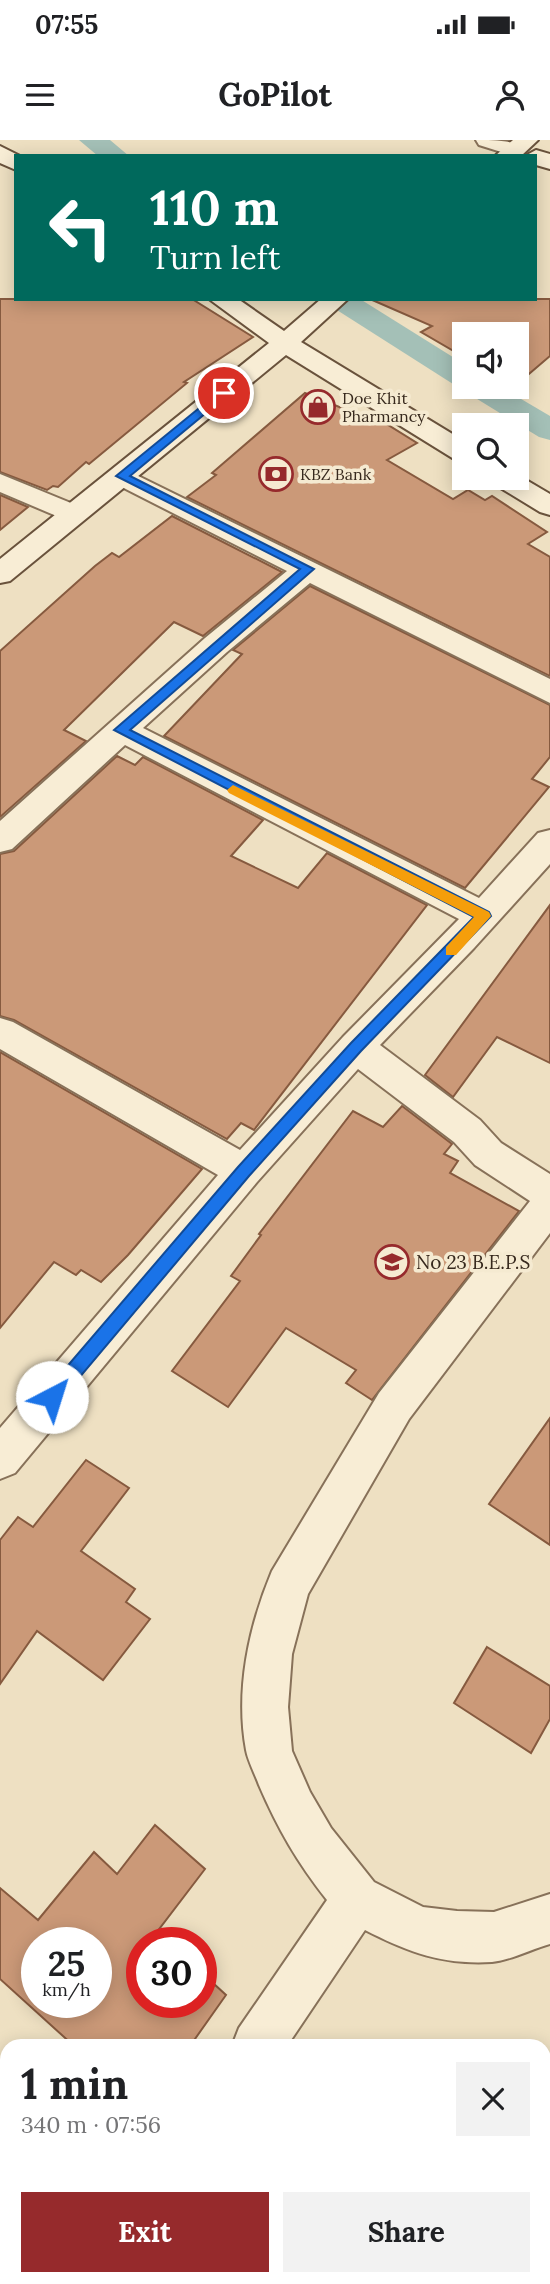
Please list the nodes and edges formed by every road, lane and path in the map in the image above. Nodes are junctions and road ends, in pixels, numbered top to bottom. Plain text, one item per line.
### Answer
1 (487, 140) edge
2 (523, 152) edge
3 (224, 301) edge
4 (326, 307) edge
5 (285, 343) junction
6 (452, 446) edge
7 (122, 476) junction
8 (0, 482) edge
9 (524, 490) edge
10 (550, 506) edge
11 (73, 514) junction
12 (308, 569) junction
13 (0, 573) edge
14 (550, 692) edge
15 (121, 730) junction
16 (0, 840) edge
17 (550, 842) edge
18 (484, 916) junction
19 (0, 1032) edge
20 (356, 1047) junction
21 (244, 1171) junction
22 (550, 1194) edge
23 (550, 1204) edge
24 (0, 1459) edge
25 (357, 1899) junction
26 (550, 1919) edge
27 (262, 2039) edge

1 - 2 street
3 - 5 street
4 - 5 street
5 - 6 street
5 - 7 street
7 - 11 street
7 - 12 street
8 - 11 street
9 - 10 street
11 - 13 street
12 - 14 street
12 - 15 street
15 - 16 street
15 - 18 street
17 - 18 street
18 - 20 street
19 - 21 street
20 - 21 street
20 - 22 street
21 - 24 street
23 - 25 street
25 - 26 street
25 - 27 street

